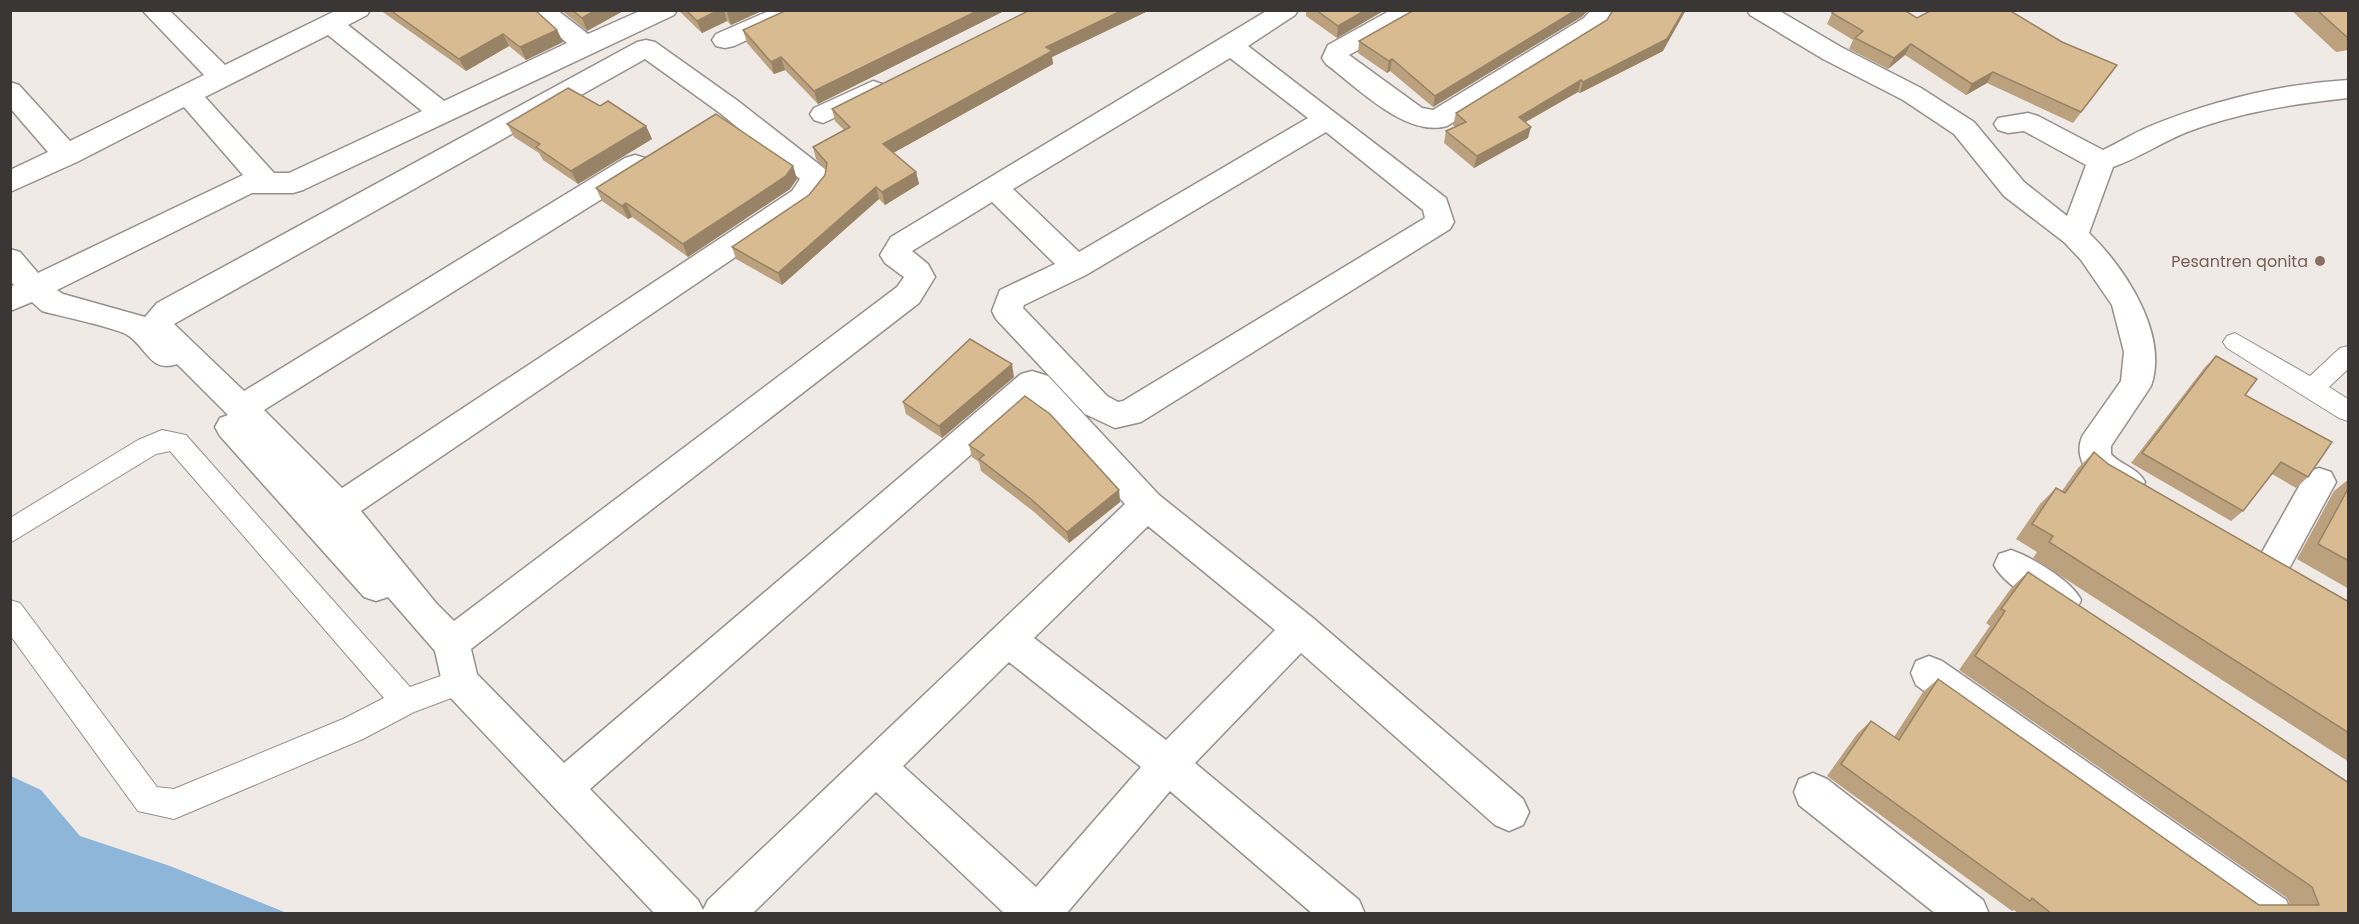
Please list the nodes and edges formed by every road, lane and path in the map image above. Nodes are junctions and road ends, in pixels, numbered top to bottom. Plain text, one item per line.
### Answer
1 (154, 10) edge
2 (358, 10) edge
3 (541, 10) edge
4 (665, 10) edge
5 (794, 10) edge
6 (1286, 10) edge
7 (1411, 10) edge
8 (1605, 10) edge
9 (1759, 10) edge
10 (332, 24) junction
11 (725, 40) dead end
12 (585, 45) junction
13 (1232, 46) junction
14 (897, 78) edge
15 (223, 79) junction
16 (2349, 89) edge
17 (10, 91) edge
18 (189, 96) junction
19 (441, 112) junction
20 (823, 114) dead end
21 (1327, 119) junction
22 (2008, 124) dead end
23 (658, 151) edge
24 (67, 155) junction
25 (2101, 161) junction
26 (10, 182) edge
27 (266, 182) junction
28 (993, 186) junction
29 (2074, 235) junction
30 (10, 260) edge
31 (1076, 267) junction
32 (22, 294) edge
33 (2235, 342) dead end
34 (2349, 355) edge
35 (2311, 389) junction
36 (242, 408) junction
37 (2349, 411) edge
38 (2319, 482) edge
39 (2154, 497) edge
40 (1147, 506) junction
41 (339, 508) junction
42 (10, 532) edge
43 (2011, 565) dead end
44 (2276, 567) edge
45 (10, 612) edge
46 (423, 614) junction
47 (2090, 617) edge
48 (1300, 629) junction
49 (1008, 639) junction
50 (452, 643) junction
51 (1929, 673) dead end
52 (460, 682) junction
53 (405, 702) junction
54 (1168, 765) junction
55 (877, 768) junction
56 (562, 789) junction
57 (1813, 792) dead end
58 (1509, 812) dead end
59 (684, 914) edge
60 (722, 914) edge
61 (1037, 914) edge
62 (1345, 914) edge
63 (1969, 914) edge
64 (2272, 914) edge

1 - 15 street
2 - 10 street
3 - 12 street
4 - 12 street
5 - 11 street
6 - 13 street
7 - 8 street
9 - 29 street
10 - 15 street
10 - 19 street
12 - 19 street
13 - 21 street
13 - 28 street
14 - 20 street
15 - 18 street
16 - 25 street
17 - 24 street
18 - 24 street
18 - 27 street
19 - 27 street
21 - 31 street
21 - 31 street
22 - 25 street
23 - 36 street
24 - 26 street
25 - 29 street
27 - 32 street
28 - 31 street
28 - 50 street
29 - 39 street
30 - 32 street
32 - 46 street
33 - 35 lane
34 - 35 lane
35 - 37 lane
36 - 41 street
36 - 41 street
38 - 44 street
40 - 48 street
40 - 49 street
40 - 56 street
41 - 46 street
42 - 53 lane
43 - 47 street
45 - 53 lane
46 - 50 street
48 - 54 street
48 - 58 street
49 - 54 street
49 - 55 street
50 - 52 street
51 - 64 street
52 - 53 lane
52 - 56 street
54 - 61 street
54 - 62 street
55 - 60 street
55 - 61 street
56 - 59 street
57 - 63 street

